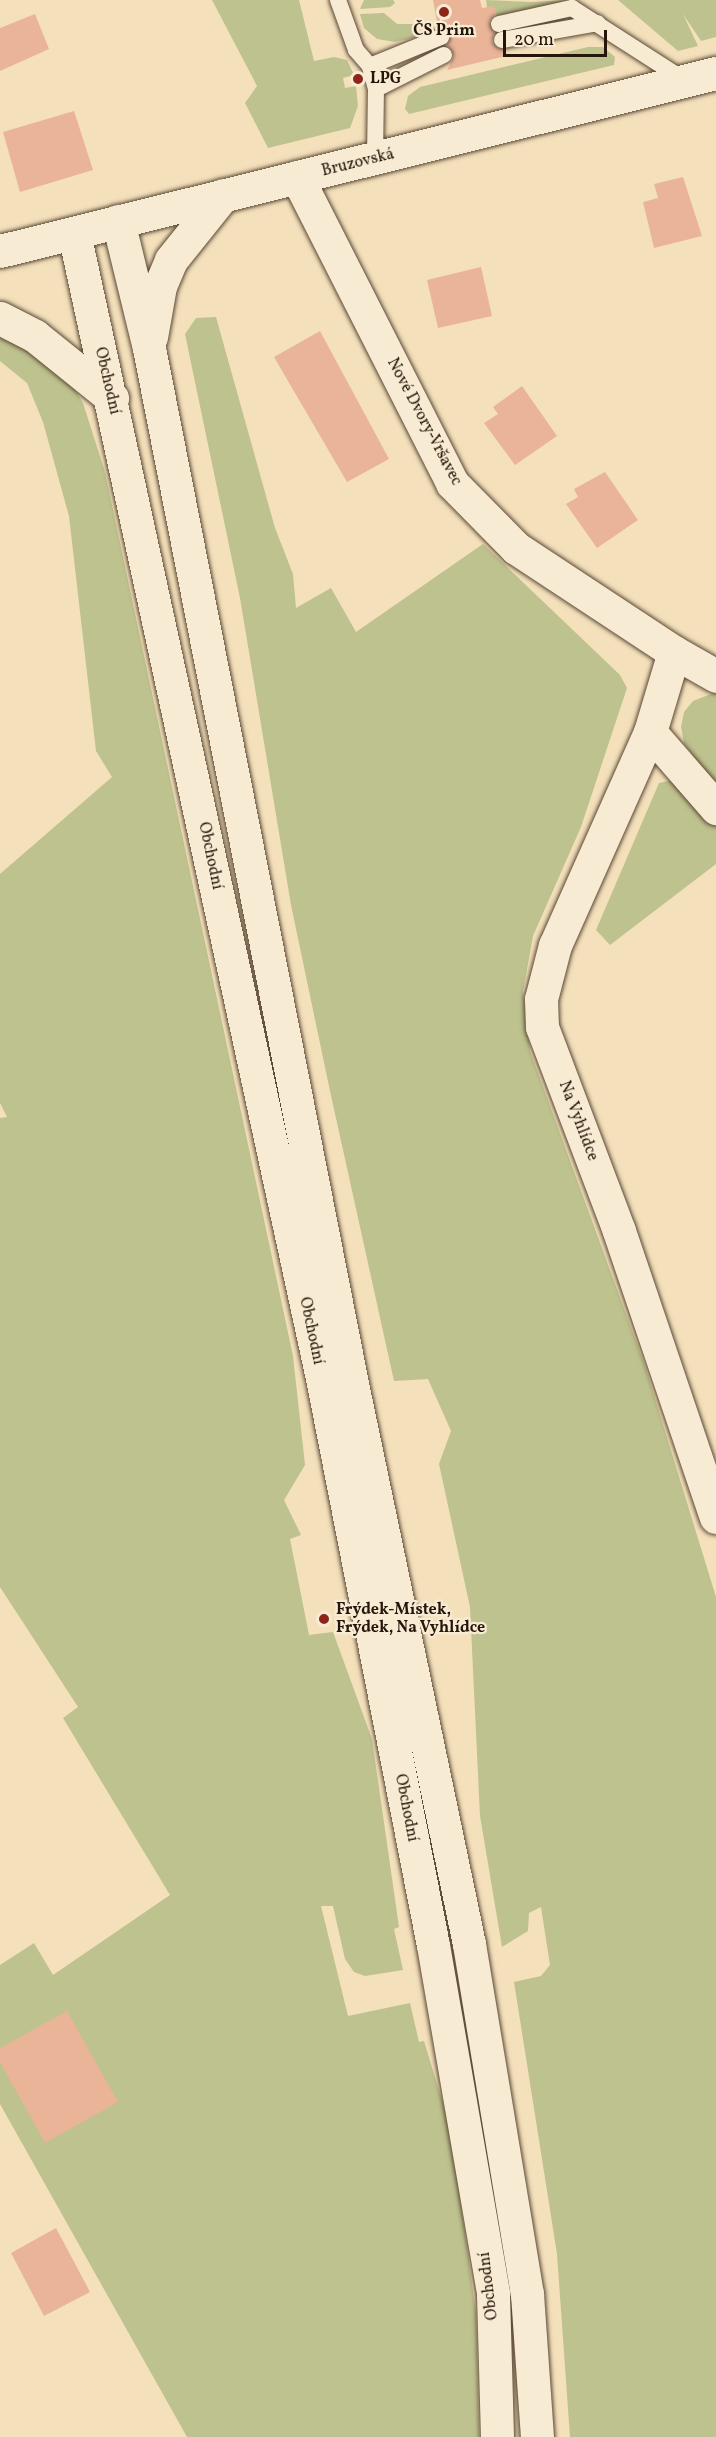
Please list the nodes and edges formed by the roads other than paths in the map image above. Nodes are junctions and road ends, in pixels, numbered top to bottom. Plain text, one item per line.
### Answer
1 (339, 0) edge
2 (501, 32) dead end
3 (441, 38) dead end
4 (444, 55) dead end
5 (370, 66) junction
6 (700, 77) edge
7 (376, 89) junction
8 (375, 159) junction
9 (297, 177) junction
10 (223, 195) junction
11 (118, 221) junction
12 (74, 233) junction
13 (0, 251) edge
14 (0, 318) edge
15 (149, 348) junction
16 (112, 399) junction
17 (674, 652) junction
18 (716, 676) edge
19 (650, 732) junction
20 (716, 808) edge
21 (716, 1517) edge
22 (497, 2437) edge
23 (537, 2437) edge

1 - 5 lane
2 - 6 lane
3 - 5 lane
4 - 7 lane
5 - 7 lane
6 - 8 main road, Bruzovská
7 - 8 lane
8 - 9 main road, Bruzovská
9 - 10 main road, Bruzovská
9 - 17 main road, Nové Dvory-Vršavec
10 - 11 main road, Bruzovská
10 - 15 main road, Obchodní
11 - 12 main road, Bruzovská
11 - 15 main road, Obchodní
12 - 13 main road, Bruzovská
12 - 16 main road, Obchodní
14 - 16 main road
15 - 23 main road, Obchodní
16 - 22 main road, Obchodní
17 - 18 main road, Nové Dvory-Vršavec
17 - 19 main road
19 - 20 main road
19 - 21 main road, Na Vyhlídce

